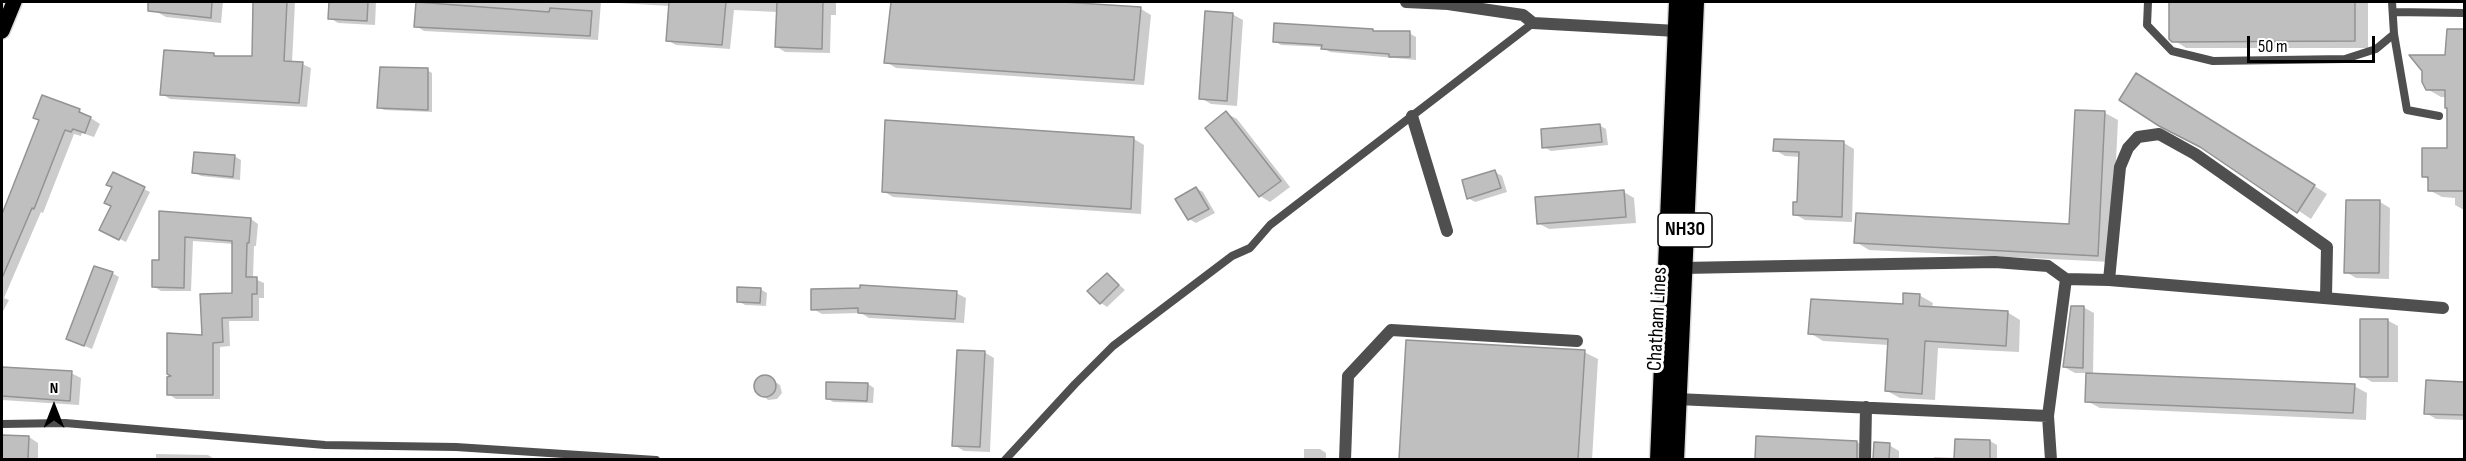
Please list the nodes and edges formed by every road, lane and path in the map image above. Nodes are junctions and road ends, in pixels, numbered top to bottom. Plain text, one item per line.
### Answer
1 (14, 2) edge
2 (1406, 2) edge
3 (1678, 2) edge
4 (1695, 2) edge
5 (2148, 2) edge
6 (2392, 2) edge
7 (2393, 12) junction
8 (2464, 13) edge
9 (1533, 23) junction
10 (2, 31) edge
11 (1677, 31) junction
12 (2394, 34) junction
13 (1412, 116) junction
14 (2439, 116) dead end
15 (1447, 231) dead end
16 (1683, 268) junction
17 (2066, 279) junction
18 (2109, 280) junction
19 (2326, 297) junction
20 (2444, 308) dead end
21 (1577, 341) dead end
22 (1677, 399) junction
23 (1866, 407) junction
24 (2048, 416) junction
25 (2, 424) edge
26 (656, 459) edge
27 (1005, 459) edge
28 (1345, 459) edge
29 (1659, 459) edge
30 (1675, 459) edge
31 (1865, 459) edge
32 (2050, 459) edge

1 - 10 main road
2 - 9 street
3 - 11 highway, Chatham Lines / NH30
4 - 16 highway, Chatham Lines / NH30
5 - 12 lane
6 - 7 lane
7 - 8 lane
7 - 12 lane
9 - 11 street
9 - 13 lane
11 - 29 highway, Chatham Lines / NH30
12 - 14 lane
13 - 15 street
13 - 27 lane
16 - 17 street
16 - 22 highway, Chatham Lines / NH30
17 - 18 street
17 - 24 street
18 - 19 street
18 - 19 street
19 - 20 street
21 - 28 street
22 - 23 street
22 - 30 highway, Chatham Lines / NH30
23 - 24 street
23 - 31 street
24 - 32 street
25 - 26 lane

